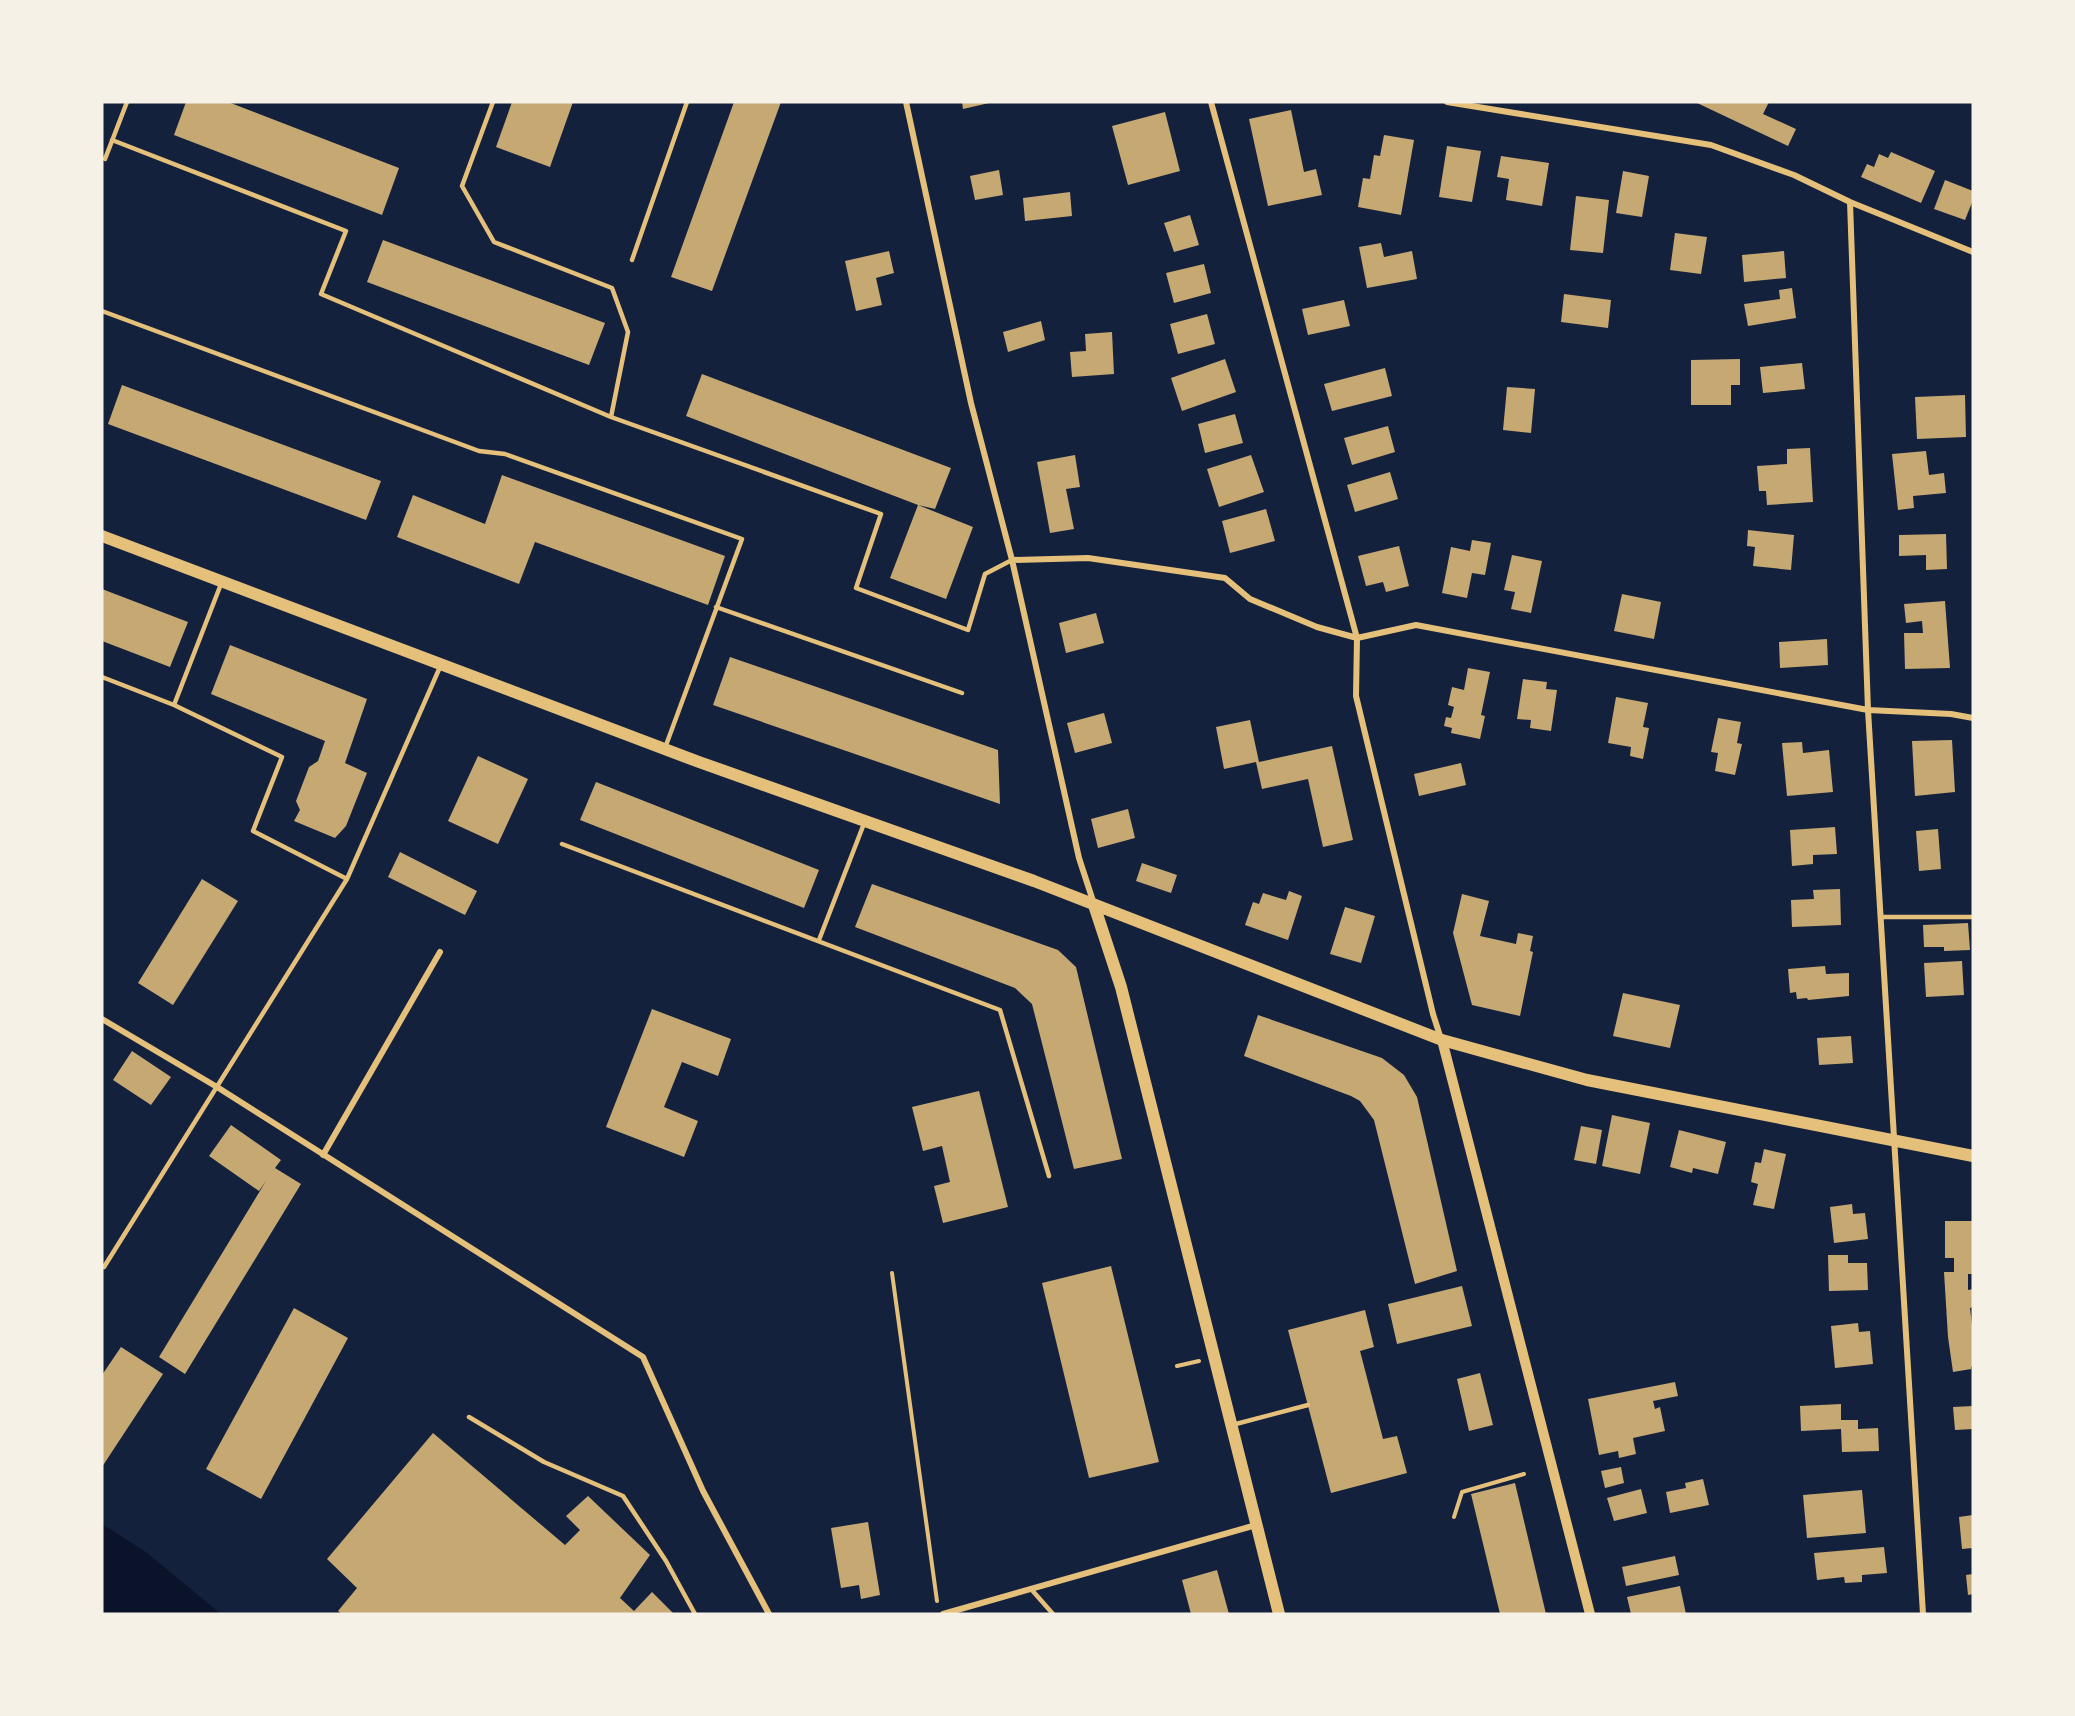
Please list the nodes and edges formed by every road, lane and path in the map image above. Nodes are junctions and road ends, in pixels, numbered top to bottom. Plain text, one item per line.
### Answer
1 (127, 102) edge
2 (493, 102) edge
3 (687, 102) edge
4 (906, 102) edge
5 (1211, 102) edge
6 (1448, 102) edge
7 (112, 140) junction
8 (103, 158) edge
9 (102, 166) edge
10 (1850, 202) junction
11 (1973, 252) edge
12 (632, 260) dead end
13 (102, 311) edge
14 (610, 417) junction
15 (102, 536) edge
16 (1012, 560) junction
17 (222, 581) junction
18 (716, 607) junction
19 (1357, 638) junction
20 (441, 664) junction
21 (102, 677) edge
22 (962, 693) dead end
23 (174, 705) junction
24 (1868, 710) junction
25 (1973, 718) edge
26 (665, 749) junction
27 (865, 821) junction
28 (562, 844) dead end
29 (347, 879) junction
30 (1094, 905) junction
31 (1880, 917) junction
32 (1973, 917) edge
33 (819, 940) junction
34 (440, 952) dead end
35 (102, 1019) edge
36 (1442, 1040) junction
37 (216, 1087) junction
38 (1894, 1141) junction
39 (323, 1155) junction
40 (1973, 1156) edge
41 (1049, 1176) dead end
42 (104, 1267) dead end
43 (891, 1273) dead end
44 (1308, 1405) dead end
45 (469, 1417) dead end
46 (1232, 1425) junction
47 (1524, 1474) dead end
48 (1454, 1517) dead end
49 (1257, 1525) junction
50 (1031, 1589) junction
51 (937, 1602) dead end
52 (695, 1614) edge
53 (769, 1614) edge
54 (943, 1614) edge
55 (1053, 1614) edge
56 (1279, 1614) edge
57 (1590, 1614) edge
58 (1923, 1614) edge

1 - 7 lane
2 - 14 lane
3 - 12 lane
4 - 16 street
5 - 19 street
6 - 10 street
7 - 8 lane
7 - 14 lane
8 - 9 lane
10 - 11 street
10 - 24 street
13 - 18 lane
14 - 16 lane
15 - 17 main road
16 - 19 street
16 - 30 street
17 - 20 main road
17 - 23 lane
18 - 22 lane
18 - 26 lane
19 - 24 street
19 - 36 street
20 - 26 main road
20 - 29 lane
21 - 23 lane
23 - 29 lane
24 - 25 street
24 - 31 street
26 - 27 main road
27 - 30 main road
27 - 33 lane
28 - 33 lane
29 - 37 lane
30 - 36 main road
30 - 46 main road
31 - 32 lane
31 - 38 street
33 - 41 lane
34 - 39 street
35 - 37 street
36 - 38 main road
36 - 57 street
37 - 39 street
37 - 42 lane
38 - 40 main road
38 - 58 street
39 - 53 street
43 - 51 path
44 - 46 lane
45 - 52 lane
46 - 49 main road
47 - 48 path
49 - 50 street
49 - 56 main road
50 - 54 street
50 - 55 lane

